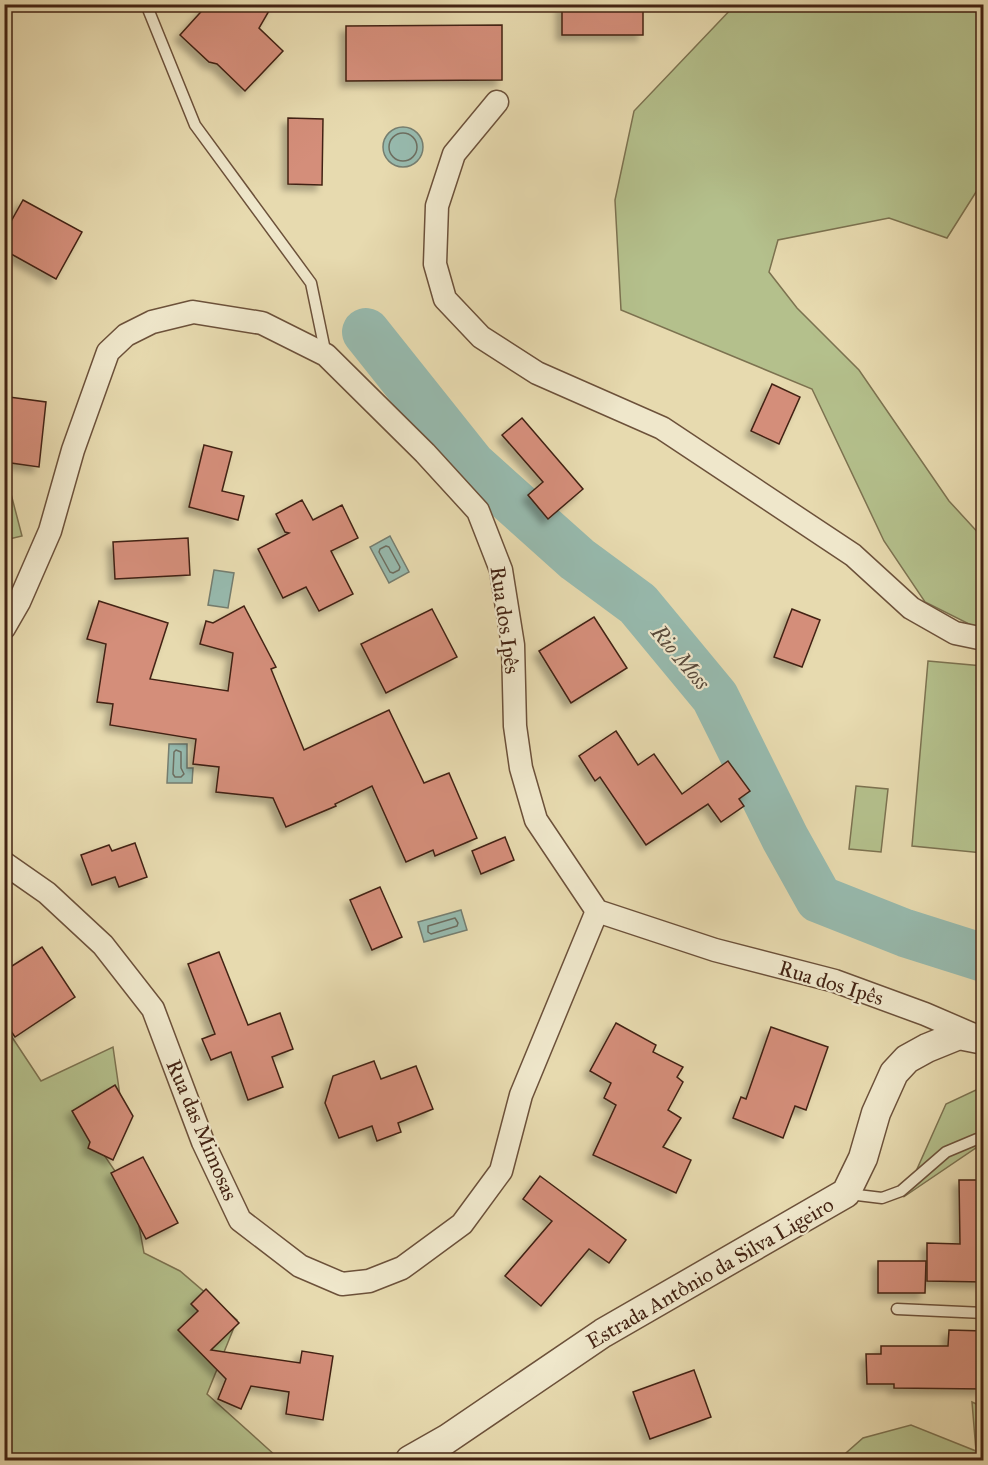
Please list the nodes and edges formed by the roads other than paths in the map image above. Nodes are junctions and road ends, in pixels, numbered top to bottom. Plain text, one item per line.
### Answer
1 (146, 4) edge
2 (497, 102) dead end
3 (326, 355) junction
4 (4, 628) edge
5 (984, 639) edge
6 (4, 863) edge
7 (597, 911) junction
8 (984, 1039) edge
9 (984, 1141) edge
10 (846, 1193) junction
11 (897, 1309) dead end
12 (984, 1313) edge
13 (410, 1461) edge

1 - 3 lane
2 - 5 street
3 - 4 street, Rua dos Ipês
3 - 7 street, Rua dos Ipês
6 - 7 street, Rua das Mimosas
7 - 8 street, Rua dos Ipês
8 - 10 street, Estrada Antônio da Silva Ligeiro
9 - 10 lane
10 - 13 street, Estrada Antônio da Silva Ligeiro
11 - 12 lane

